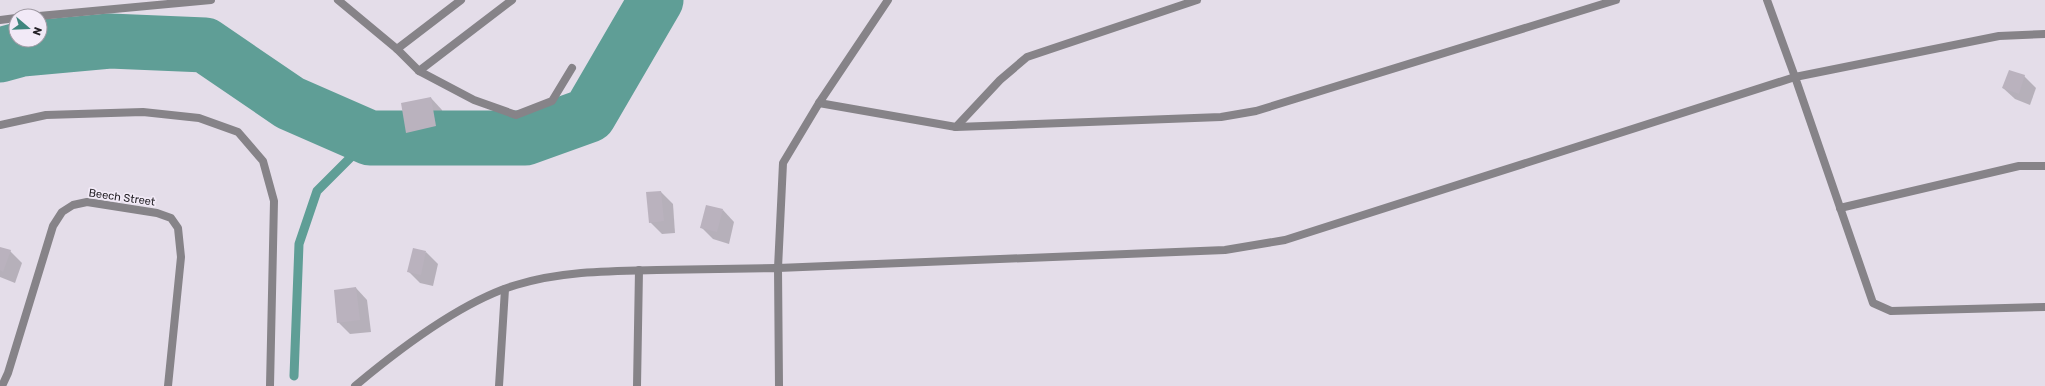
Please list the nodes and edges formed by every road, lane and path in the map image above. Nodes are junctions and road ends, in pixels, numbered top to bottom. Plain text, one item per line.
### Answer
1 (211, 0) edge
2 (338, 0) edge
3 (461, 0) edge
4 (512, 0) edge
5 (888, 0) edge
6 (1197, 0) edge
7 (1616, 0) edge
8 (1767, 0) edge
9 (48, 15) edge
10 (2045, 34) edge
11 (397, 49) junction
12 (572, 68) dead end
13 (419, 71) junction
14 (1795, 77) junction
15 (819, 104) junction
16 (0, 125) edge
17 (956, 128) junction
18 (2045, 166) edge
19 (1840, 208) junction
20 (778, 268) junction
21 (639, 270) junction
22 (505, 289) junction
23 (2045, 306) edge
24 (357, 384) edge
25 (2, 386) edge
26 (168, 386) edge
27 (270, 386) edge
28 (499, 386) edge
29 (638, 386) edge
30 (779, 386) edge

1 - 9 street
2 - 11 street
3 - 11 street
4 - 13 street
5 - 15 street
6 - 17 street
7 - 17 street
8 - 14 street
10 - 14 street
11 - 13 street
12 - 13 street
14 - 19 street
14 - 20 street
15 - 17 street
15 - 20 street
16 - 27 street
18 - 19 street
19 - 23 street
20 - 21 street
20 - 30 street
21 - 22 street
21 - 29 street
22 - 24 street
22 - 28 street
25 - 26 street, Beech Street

